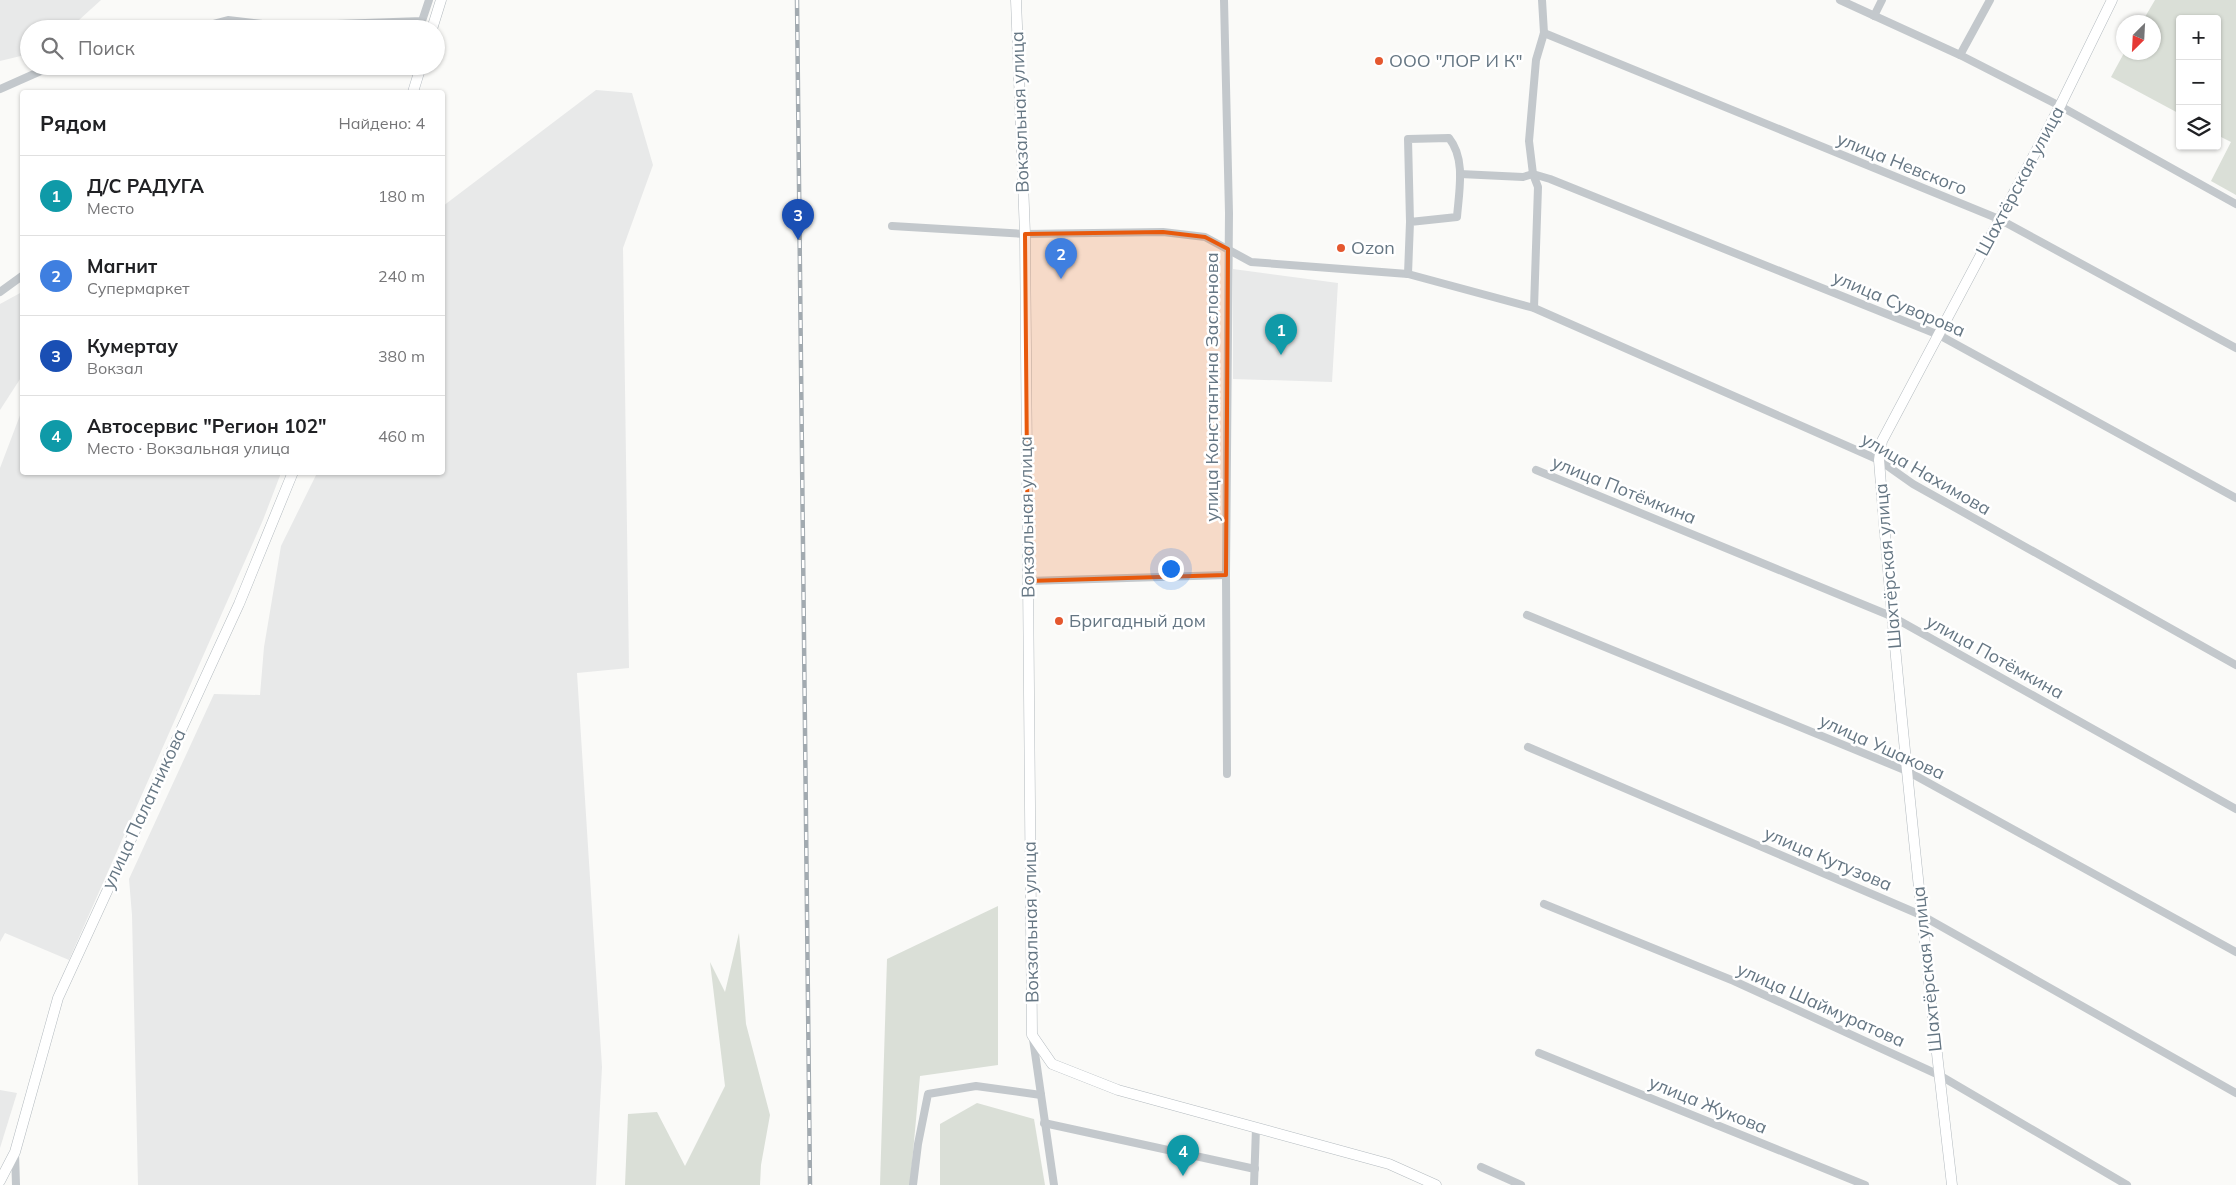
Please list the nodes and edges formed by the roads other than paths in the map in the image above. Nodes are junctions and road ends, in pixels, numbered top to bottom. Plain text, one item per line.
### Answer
1 (429, 0) edge
2 (441, 0) edge
3 (1016, 0) edge
4 (1224, 0) edge
5 (1542, 0) edge
6 (1840, 0) edge
7 (1882, 0) edge
8 (1990, 0) edge
9 (2112, 0) edge
10 (1874, 16) junction
11 (422, 20) edge
12 (435, 20) edge
13 (1544, 33) junction
14 (1960, 55) junction
15 (32, 75) edge
16 (418, 75) edge
17 (0, 89) edge
18 (414, 90) edge
19 (2060, 106) junction
20 (1460, 174) junction
21 (1533, 174) junction
22 (2236, 204) edge
23 (1999, 220) junction
24 (1410, 222) junction
25 (892, 226) dead end
26 (1025, 234) junction
27 (1228, 249) junction
28 (1408, 274) junction
29 (20, 277) edge
30 (0, 292) edge
31 (1534, 308) junction
32 (1939, 335) junction
33 (2236, 348) edge
34 (1879, 460) junction
35 (1536, 470) dead end
36 (292, 475) edge
37 (2236, 498) edge
38 (1226, 575) junction
39 (1028, 581) junction
40 (1528, 615) dead end
41 (1891, 616) junction
42 (2236, 665) edge
43 (1528, 747) dead end
44 (1907, 771) junction
45 (1227, 774) dead end
46 (2236, 809) edge
47 (1544, 904) dead end
48 (1921, 914) junction
49 (2236, 952) edge
50 (1032, 1035) junction
51 (1539, 1053) dead end
52 (1939, 1075) junction
53 (2236, 1093) edge
54 (1041, 1095) junction
55 (1044, 1123) junction
56 (1256, 1128) junction
57 (15, 1152) junction
58 (1481, 1168) dead end
59 (1255, 1169) junction
60 (0, 1181) edge
61 (16, 1185) edge
62 (913, 1185) edge
63 (1054, 1185) edge
64 (1254, 1185) edge
65 (1436, 1185) edge
66 (1521, 1185) edge
67 (1865, 1185) edge
68 (1952, 1185) edge
69 (2127, 1185) edge

1 - 11 street
2 - 12 street
3 - 26 street, Вокзальная улица
4 - 27 street, улица Константина Заслонова
5 - 13 street
6 - 10 street
7 - 10 street
8 - 14 street
9 - 19 street, Шахтёрская улица
10 - 14 street
13 - 21 street
13 - 23 street, улица Невского
14 - 19 street
15 - 17 street
16 - 18 street
19 - 22 street
19 - 23 street, Шахтёрская улица
20 - 21 street
20 - 24 street
20 - 24 street
21 - 31 street
21 - 32 street, улица Суворова
23 - 32 street, Шахтёрская улица
23 - 33 street, улица Невского
24 - 28 street
25 - 26 street, улица Нахимова
26 - 27 street, улица Нахимова
26 - 39 street, Вокзальная улица
27 - 28 street, улица Нахимова
27 - 38 street, улица Константина Заслонова
28 - 31 street, улица Нахимова
29 - 30 street
31 - 34 street, улица Нахимова
32 - 34 street, Шахтёрская улица
32 - 37 street, улица Суворова
34 - 41 street, Шахтёрская улица
34 - 42 street, улица Нахимова
35 - 41 street, улица Потёмкина
36 - 57 street, улица Палатникова
38 - 39 street
38 - 45 street, улица Константина Заслонова
39 - 50 street, Вокзальная улица
40 - 44 street, улица Ушакова
41 - 44 street, Шахтёрская улица
41 - 46 street, улица Потёмкина
43 - 48 street, улица Кутузова
44 - 48 street, Шахтёрская улица
44 - 49 street, улица Ушакова
47 - 52 street, улица Шаймуратова
48 - 52 street, Шахтёрская улица
48 - 53 street, улица Кутузова
50 - 54 street
50 - 56 street
51 - 67 street, улица Жукова
52 - 68 street, Шахтёрская улица
52 - 69 street, улица Шаймуратова
54 - 55 street
54 - 62 street
55 - 59 street
55 - 63 street
56 - 59 street
56 - 65 street
57 - 60 street, улица Палатникова
57 - 61 street
58 - 66 street
59 - 64 street

